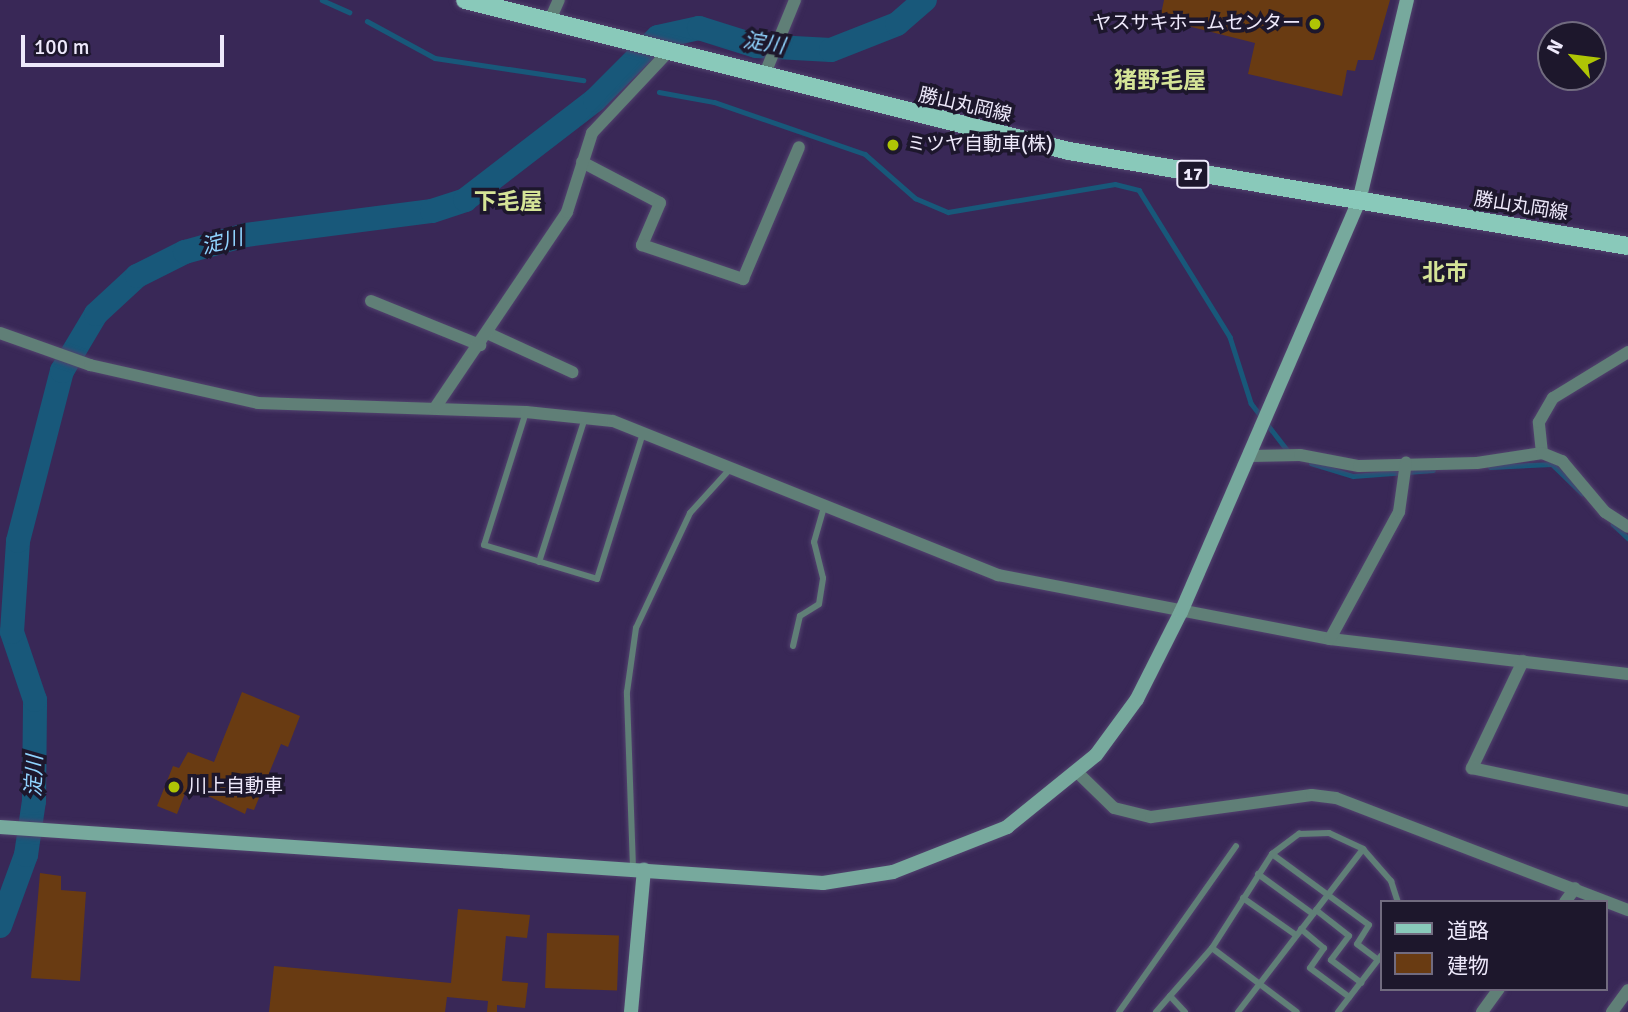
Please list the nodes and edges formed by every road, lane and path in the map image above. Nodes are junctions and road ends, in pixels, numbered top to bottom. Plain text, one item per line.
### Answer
1 (465, 0) edge
2 (559, 0) edge
3 (795, 0) edge
4 (1407, 0) edge
5 (549, 22) junction
6 (665, 50) junction
7 (765, 70) junction
8 (799, 147) dead end
9 (582, 162) junction
10 (1359, 201) junction
11 (1628, 246) edge
12 (371, 301) dead end
13 (0, 333) edge
14 (487, 334) junction
15 (480, 345) junction
16 (1628, 352) edge
17 (572, 372) dead end
18 (435, 408) junction
19 (526, 412) junction
20 (586, 417) junction
21 (643, 433) junction
22 (1542, 453) junction
23 (1250, 456) junction
24 (1406, 462) junction
25 (730, 469) junction
26 (826, 501) junction
27 (1628, 527) edge
28 (539, 562) junction
29 (1181, 612) junction
30 (1330, 639) junction
31 (793, 646) dead end
32 (1523, 661) junction
33 (1628, 674) edge
34 (1076, 771) junction
35 (1628, 801) edge
36 (0, 827) edge
37 (1236, 846) dead end
38 (1363, 849) junction
39 (1272, 854) junction
40 (638, 870) junction
41 (1258, 874) junction
42 (1575, 888) junction
43 (1327, 895) junction
44 (1243, 898) junction
45 (1397, 900) edge
46 (1566, 900) edge
47 (1604, 900) edge
48 (1607, 901) edge
49 (1628, 910) edge
50 (1315, 912) junction
51 (1299, 932) junction
52 (1212, 948) junction
53 (1380, 958) edge
54 (1361, 983) junction
55 (1259, 984) junction
56 (1628, 990) edge
57 (1498, 991) edge
58 (1170, 996) junction
59 (1349, 997) junction
60 (631, 1012) edge
61 (1119, 1012) edge
62 (1156, 1012) edge
63 (1185, 1012) edge
64 (1238, 1012) edge
65 (1297, 1012) edge
66 (1338, 1012) edge
67 (1482, 1012) edge
68 (1612, 1012) edge

1 - 5 main road, 勝山丸岡線 / 17
2 - 5 street
3 - 7 street
4 - 10 street
5 - 6 main road, 勝山丸岡線 / 17
6 - 7 main road, 勝山丸岡線 / 17
6 - 9 street
7 - 10 main road, 勝山丸岡線 / 17
8 - 9 street
9 - 14 street
10 - 11 main road, 勝山丸岡線 / 17
10 - 23 street
12 - 15 street
13 - 18 street
14 - 15 street
14 - 17 street
15 - 18 street
16 - 22 street
18 - 19 street
19 - 20 street
19 - 28 lane
20 - 21 street
20 - 28 lane
21 - 25 street
21 - 28 lane
22 - 24 street
22 - 27 street
23 - 24 street
23 - 29 street
24 - 30 street
25 - 26 street
25 - 40 lane
26 - 29 street
26 - 31 lane
29 - 30 street
29 - 34 street
30 - 32 street
32 - 33 street
32 - 35 street
34 - 40 street
34 - 42 street
36 - 40 street
37 - 61 lane
38 - 39 lane
38 - 43 lane
38 - 45 lane
39 - 41 lane
39 - 43 lane
40 - 60 street
41 - 44 lane
41 - 50 lane
42 - 46 street
42 - 47 street
43 - 50 lane
43 - 53 lane
44 - 51 lane
44 - 52 lane
48 - 49 street
50 - 51 lane
50 - 54 lane
51 - 55 lane
51 - 59 lane
52 - 55 lane
52 - 58 lane
53 - 54 lane
54 - 59 lane
55 - 64 lane
55 - 65 lane
56 - 68 street
57 - 67 street
58 - 62 lane
58 - 63 lane
59 - 66 lane

